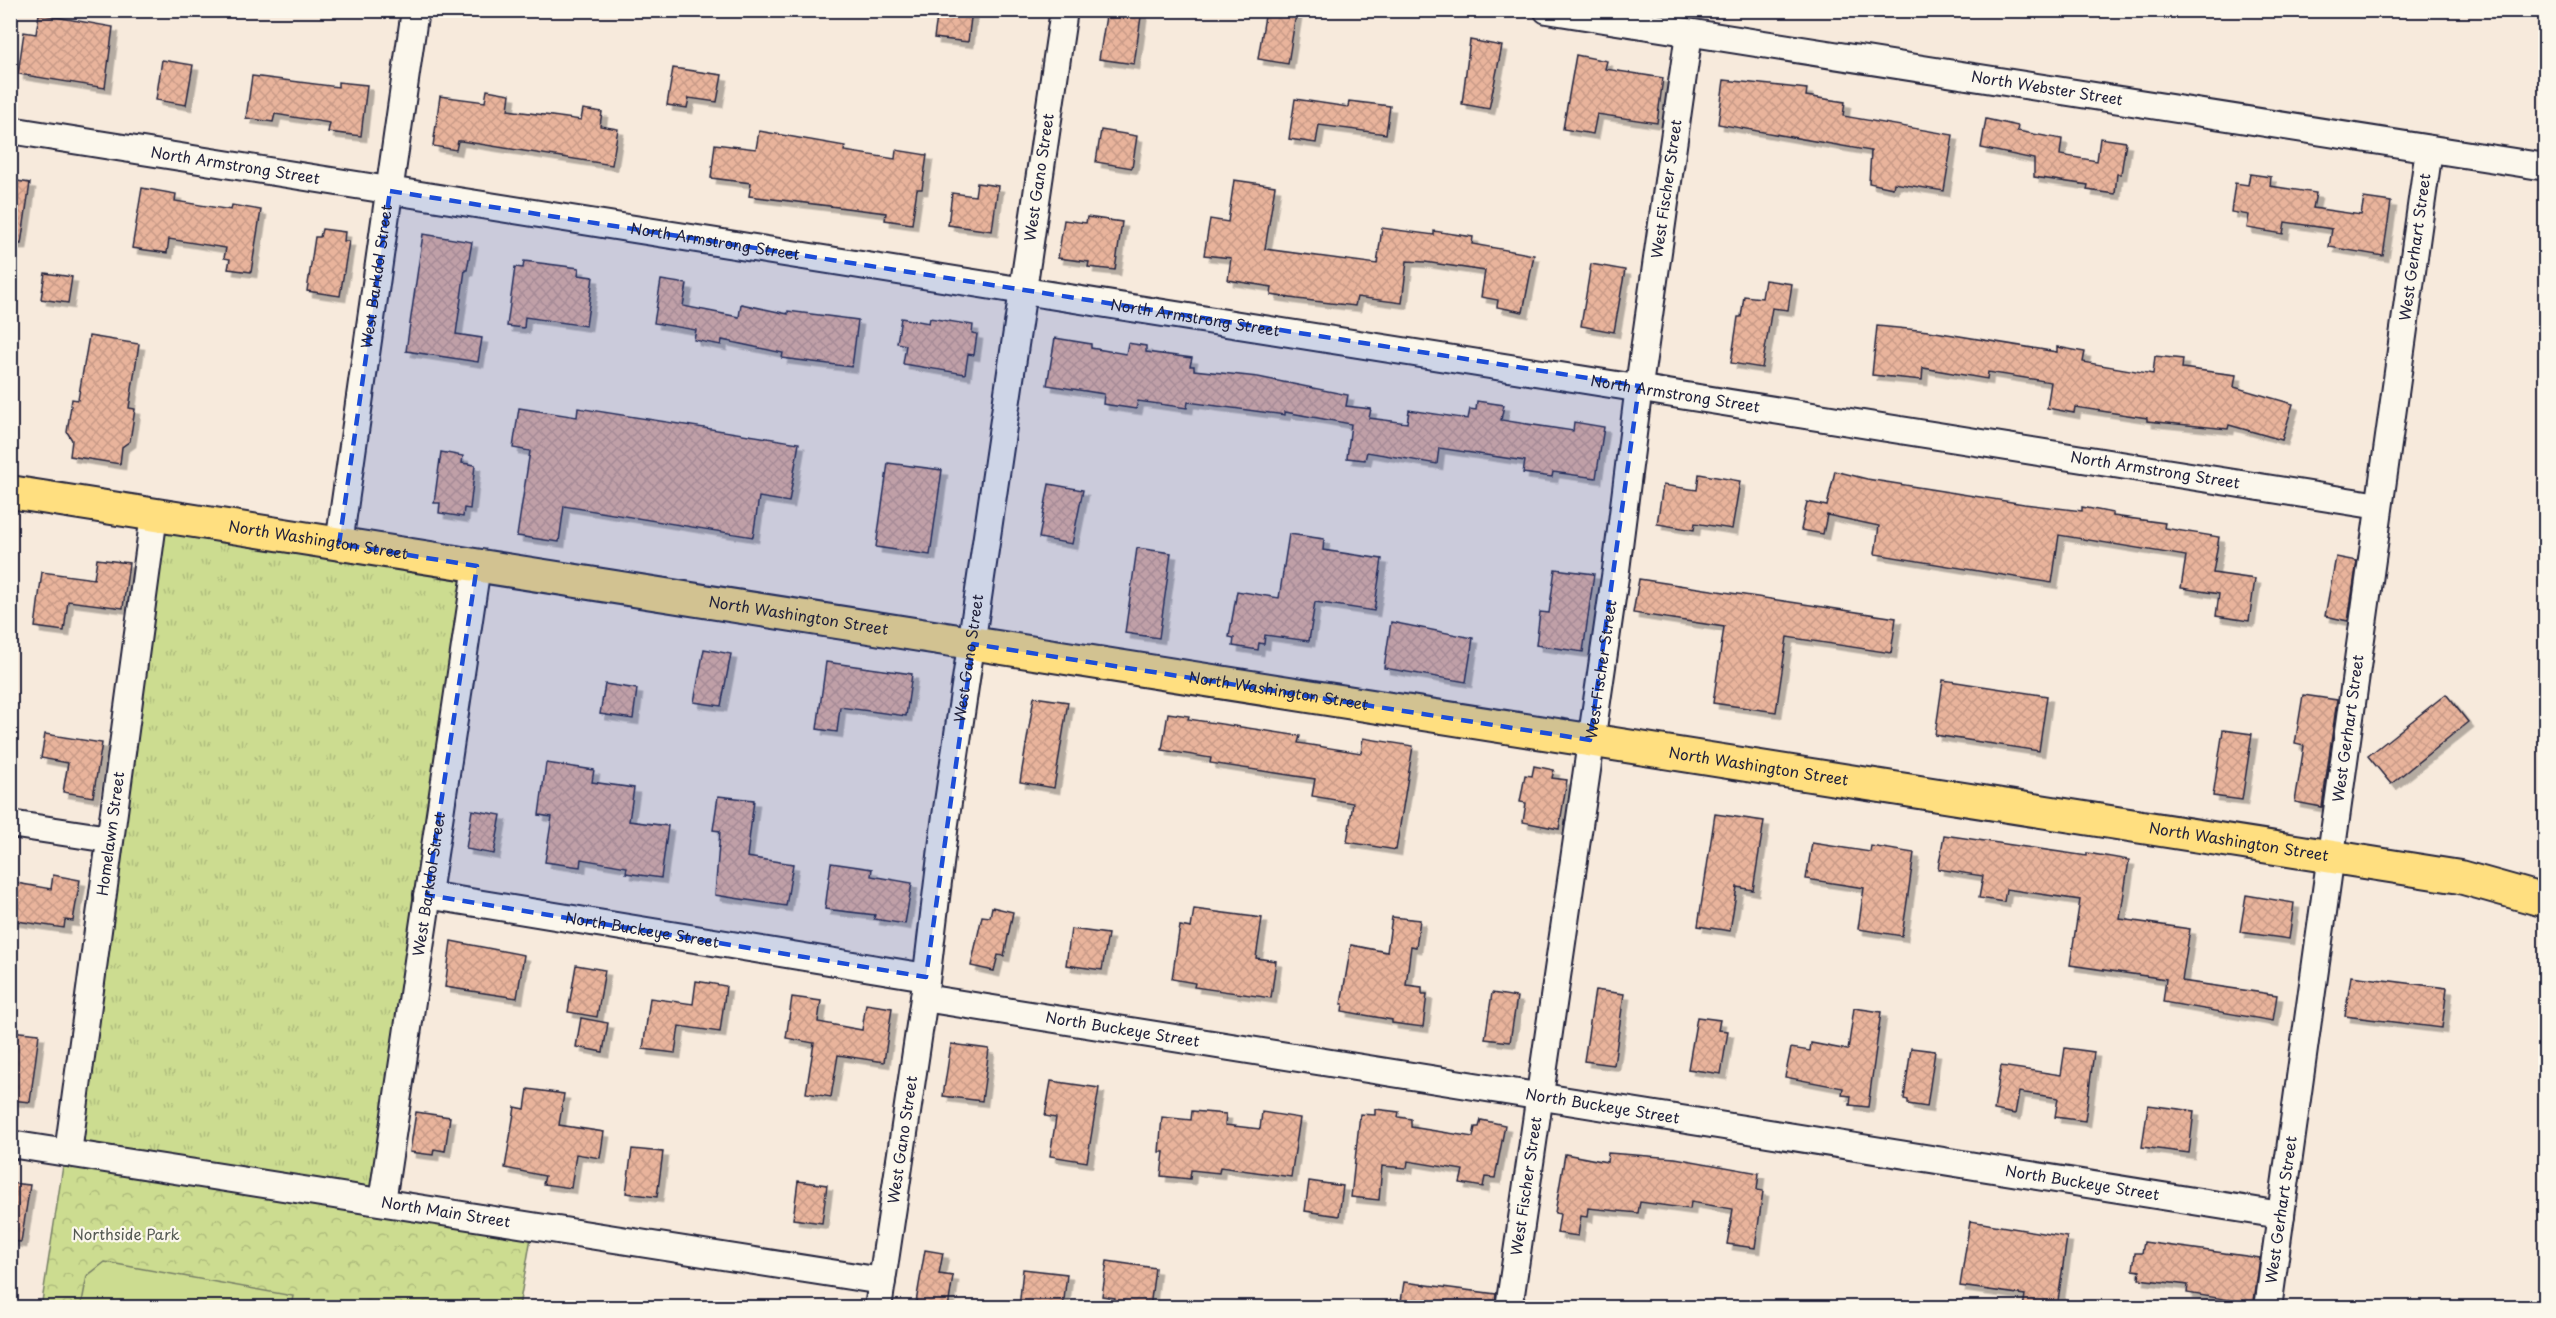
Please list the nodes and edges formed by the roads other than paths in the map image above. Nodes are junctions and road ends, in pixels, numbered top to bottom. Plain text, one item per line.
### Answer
1 (415, 10) edge
2 (1064, 10) edge
3 (1547, 10) edge
4 (1689, 33) junction
5 (10, 130) edge
6 (2429, 149) junction
7 (2546, 167) edge
8 (390, 191) junction
9 (1023, 290) junction
10 (1639, 386) junction
11 (10, 492) edge
12 (2379, 506) junction
13 (154, 515) junction
14 (339, 544) junction
15 (477, 566) junction
16 (973, 644) junction
17 (1590, 741) junction
18 (10, 824) edge
19 (109, 839) junction
20 (2331, 857) junction
21 (427, 896) junction
22 (2546, 901) edge
23 (925, 988) junction
24 (1541, 1097) junction
25 (10, 1144) edge
26 (68, 1153) junction
27 (382, 1202) junction
28 (2281, 1215) junction
29 (882, 1281) junction
30 (878, 1308) edge
31 (1509, 1308) edge
32 (2268, 1308) edge

1 - 8 street, West Barkdol Street
2 - 9 street, West Gano Street
3 - 4 street, North Webster Street
4 - 6 street, North Webster Street
4 - 10 street, West Fischer Street
5 - 8 street, North Armstrong Street
6 - 7 street, North Webster Street
6 - 12 street, West Gerhart Street
8 - 9 street, North Armstrong Street
8 - 14 street, West Barkdol Street
9 - 10 street, North Armstrong Street
9 - 16 street, West Gano Street
10 - 12 street, North Armstrong Street
10 - 17 street, West Fischer Street
11 - 13 main road, North Washington Street
12 - 20 street, West Gerhart Street
13 - 14 main road, North Washington Street
13 - 19 street, Homelawn Street
14 - 15 main road, North Washington Street
15 - 16 main road, North Washington Street
15 - 21 street, West Barkdol Street
16 - 17 main road, North Washington Street
16 - 23 street, West Gano Street
17 - 20 main road, North Washington Street
17 - 24 street, West Fischer Street
18 - 19 street
19 - 26 street, Homelawn Street
20 - 22 main road, North Washington Street
20 - 28 street, West Gerhart Street
21 - 23 street, North Buckeye Street
21 - 27 street, West Barkdol Street
23 - 24 street, North Buckeye Street
23 - 29 street, West Gano Street
24 - 28 street, North Buckeye Street
24 - 31 street, West Fischer Street
25 - 26 street, North Main Street
26 - 27 street, North Main Street
27 - 29 street, North Main Street
28 - 32 street, West Gerhart Street
29 - 30 street, West Gano Street

